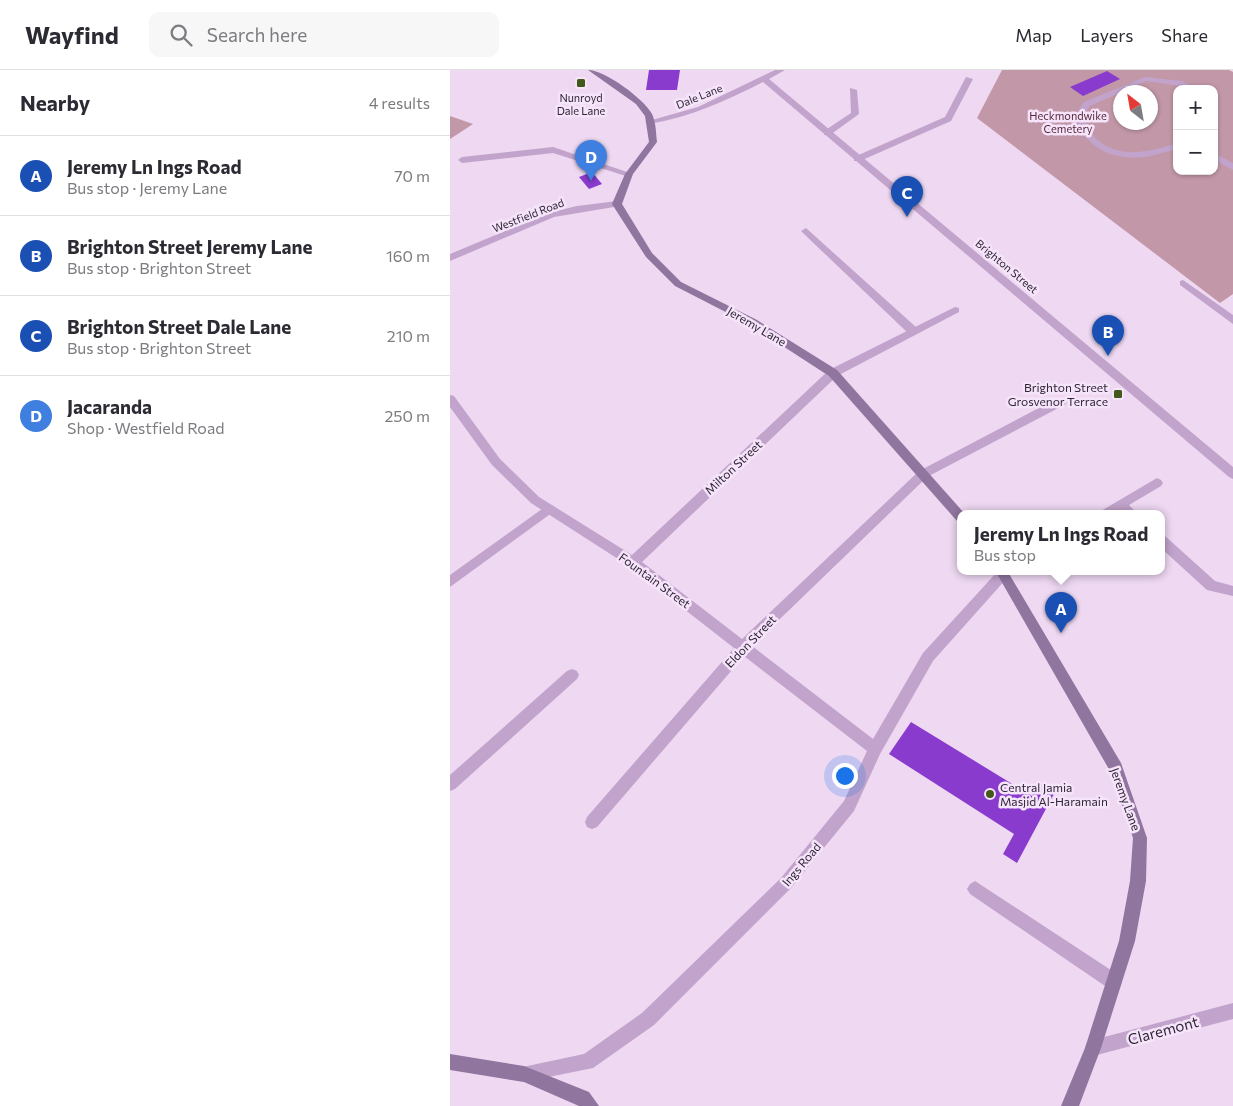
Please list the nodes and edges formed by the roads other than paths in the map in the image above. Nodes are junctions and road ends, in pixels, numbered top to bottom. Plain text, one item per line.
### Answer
1 (592, 70) edge
2 (781, 70) edge
3 (764, 79) junction
4 (969, 79) dead end
5 (1187, 85) edge
6 (853, 90) dead end
7 (650, 122) junction
8 (827, 133) junction
9 (1173, 148) edge
10 (1218, 158) edge
11 (857, 159) junction
12 (462, 160) dead end
13 (1233, 167) edge
14 (629, 174) junction
15 (617, 204) junction
16 (806, 231) dead end
17 (450, 258) edge
18 (1183, 283) dead end
19 (956, 310) dead end
20 (1233, 320) edge
21 (913, 331) junction
22 (833, 373) junction
23 (450, 399) edge
24 (1062, 401) dead end
25 (923, 474) junction
26 (1233, 474) edge
27 (1157, 483) dead end
28 (1120, 505) junction
29 (549, 509) junction
30 (1112, 510) edge
31 (1127, 510) edge
32 (957, 513) edge
33 (1165, 544) edge
34 (633, 562) junction
35 (1002, 575) edge
36 (1005, 575) edge
37 (450, 582) edge
38 (1233, 591) edge
39 (744, 646) junction
40 (572, 674) dead end
41 (875, 750) junction
42 (450, 784) edge
43 (592, 822) dead end
44 (975, 888) dead end
45 (1114, 982) junction
46 (1233, 1011) edge
47 (1093, 1048) junction
48 (450, 1062) edge
49 (524, 1074) junction
50 (590, 1106) edge
51 (1070, 1106) edge

1 - 7 street
2 - 3 street, Dale Lane
3 - 7 street, Dale Lane
3 - 8 street, Brighton Street
4 - 11 street
5 - 9 street
6 - 8 street
7 - 14 street
8 - 11 street, Brighton Street
10 - 13 street
11 - 26 street, Brighton Street
12 - 14 street
14 - 15 street
15 - 17 street, Westfield Road
15 - 22 street, Jeremy Lane
16 - 21 street
18 - 20 street
19 - 21 street, Milton Street
21 - 22 street, Milton Street
22 - 25 street, Jeremy Lane
22 - 34 street, Milton Street
23 - 29 street, Fountain Street
24 - 25 street, Eldon Street
25 - 32 street, Jeremy Lane
25 - 39 street, Eldon Street
27 - 28 street
28 - 30 street
28 - 31 street
29 - 34 street, Fountain Street
29 - 37 street
33 - 38 street
34 - 39 street, Fountain Street
35 - 41 street, Ings Road
36 - 45 street, Jeremy Lane
39 - 41 street, Fountain Street
39 - 43 street, Eldon Street
40 - 42 street
41 - 49 street, Ings Road
44 - 45 street
45 - 47 street, Jeremy Lane
46 - 47 street, Claremont
47 - 51 street, Jeremy Lane
48 - 49 street
49 - 50 street

